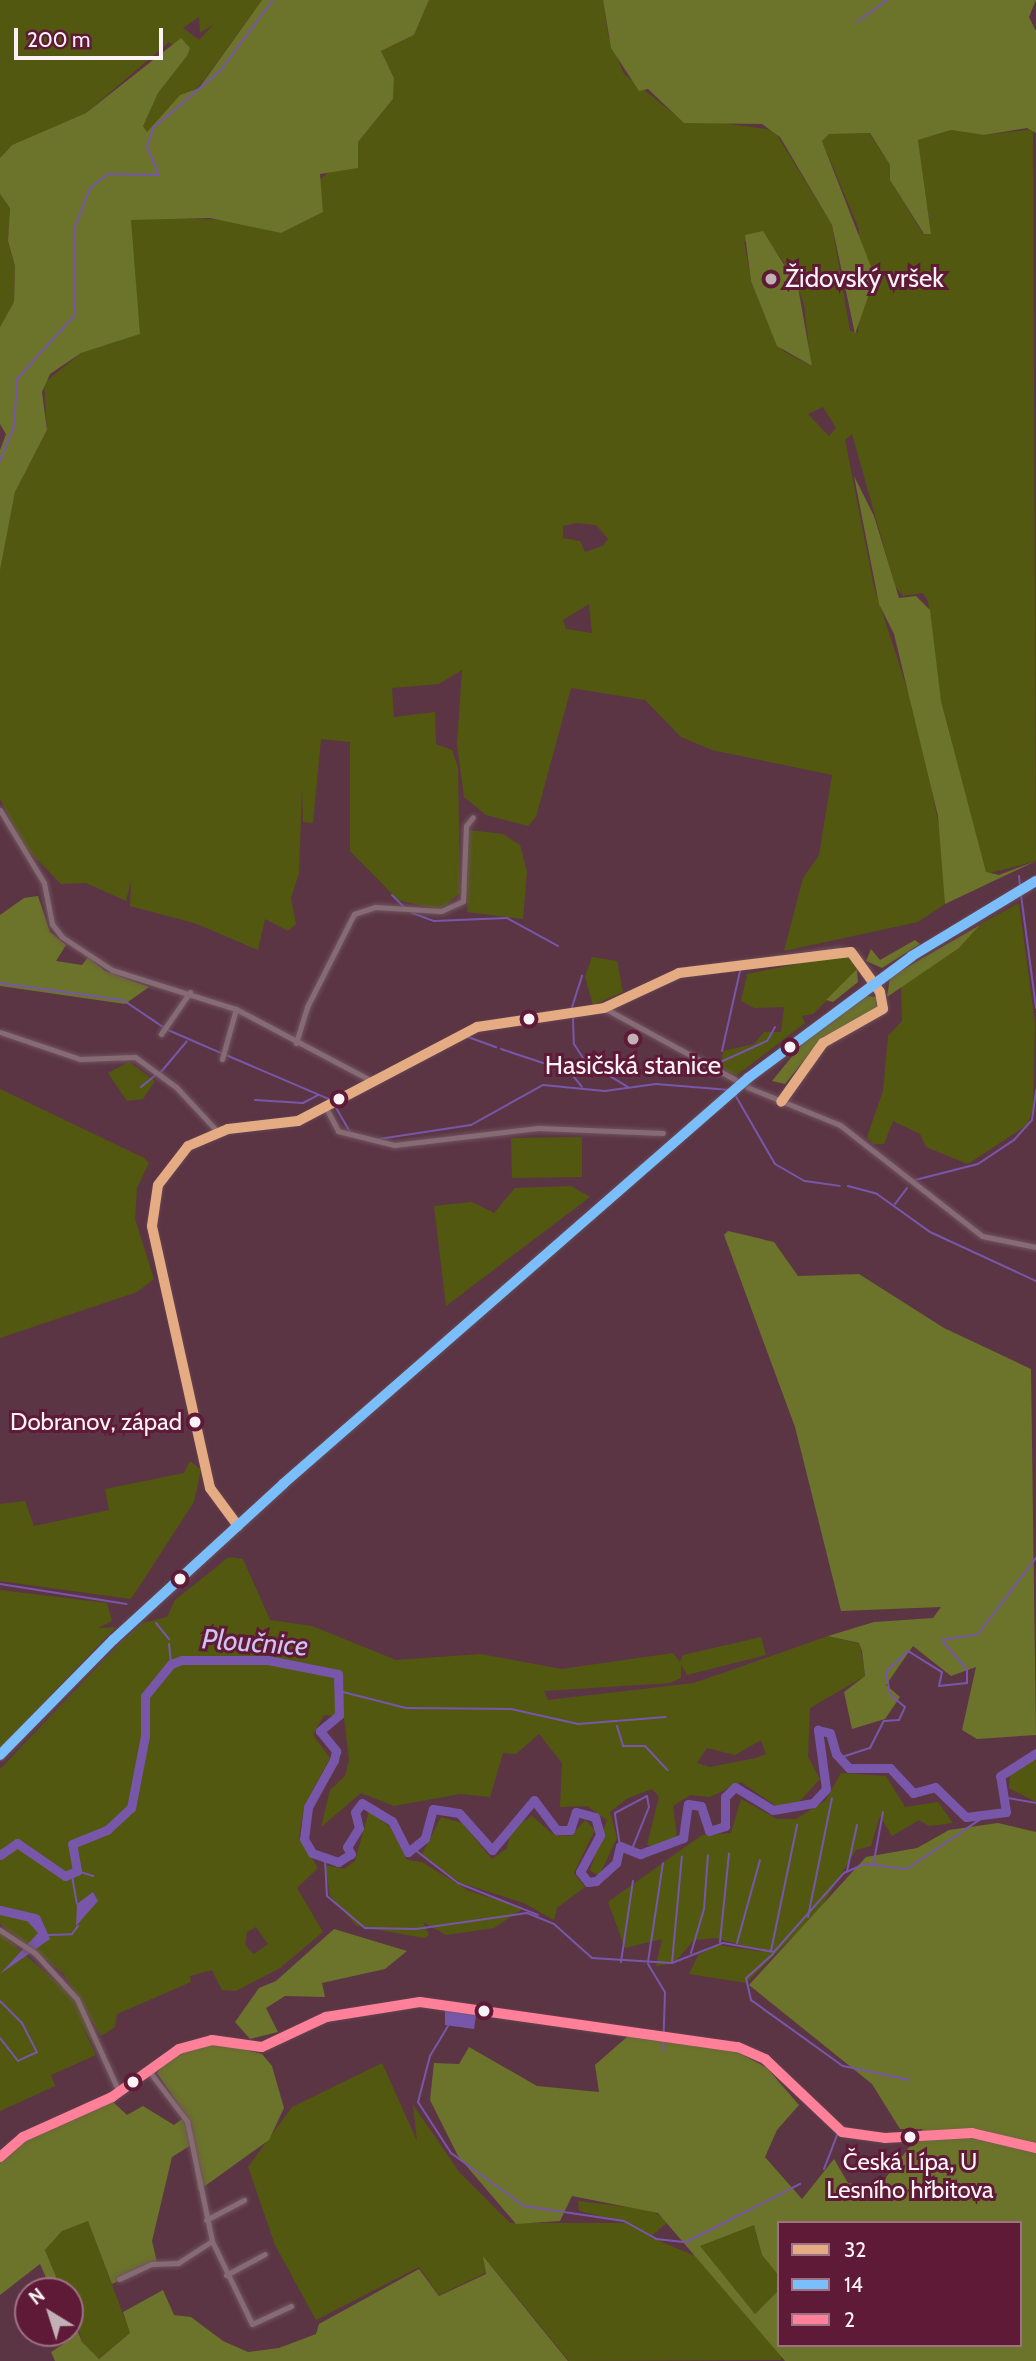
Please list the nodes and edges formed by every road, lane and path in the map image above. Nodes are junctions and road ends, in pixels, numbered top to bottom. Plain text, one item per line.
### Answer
1 (0, 810) edge
2 (474, 817) dead end
3 (1036, 881) edge
4 (854, 954) joint
5 (874, 982) junction
6 (190, 992) junction
7 (604, 1008) junction
8 (236, 1009) junction
9 (0, 1032) edge
10 (161, 1034) dead end
11 (296, 1043) junction
12 (222, 1059) dead end
13 (736, 1080) dead end
14 (374, 1082) junction
15 (747, 1087) dead end
16 (781, 1102) junction
17 (326, 1108) junction
18 (217, 1131) junction
19 (663, 1133) dead end
20 (1036, 1247) edge
21 (238, 1526) junction
22 (0, 1755) edge
23 (0, 1930) edge
24 (149, 2071) junction
25 (118, 2090) junction
26 (1036, 2148) edge
27 (0, 2157) edge
28 (244, 2200) dead end
29 (206, 2220) junction
30 (212, 2241) junction
31 (265, 2253) dead end
32 (226, 2275) junction
33 (118, 2279) dead end
34 (291, 2306) dead end

1 - 6 street
2 - 11 street
3 - 5 main road
4 - 5 main road
4 - 7 street
5 - 16 main road
5 - 21 main road, bridge
6 - 8 street
6 - 10 street
7 - 13 street
7 - 14 street
8 - 11 street
8 - 12 street
9 - 18 street
11 - 14 street
14 - 17 street
15 - 16 street
16 - 20 street
17 - 18 street
17 - 19 street
18 - 21 street
21 - 22 main road
23 - 25 street
24 - 25 street
24 - 26 street
24 - 29 street
25 - 27 street
28 - 29 street
29 - 30 street
30 - 32 street
30 - 33 street
31 - 32 street
32 - 34 street

